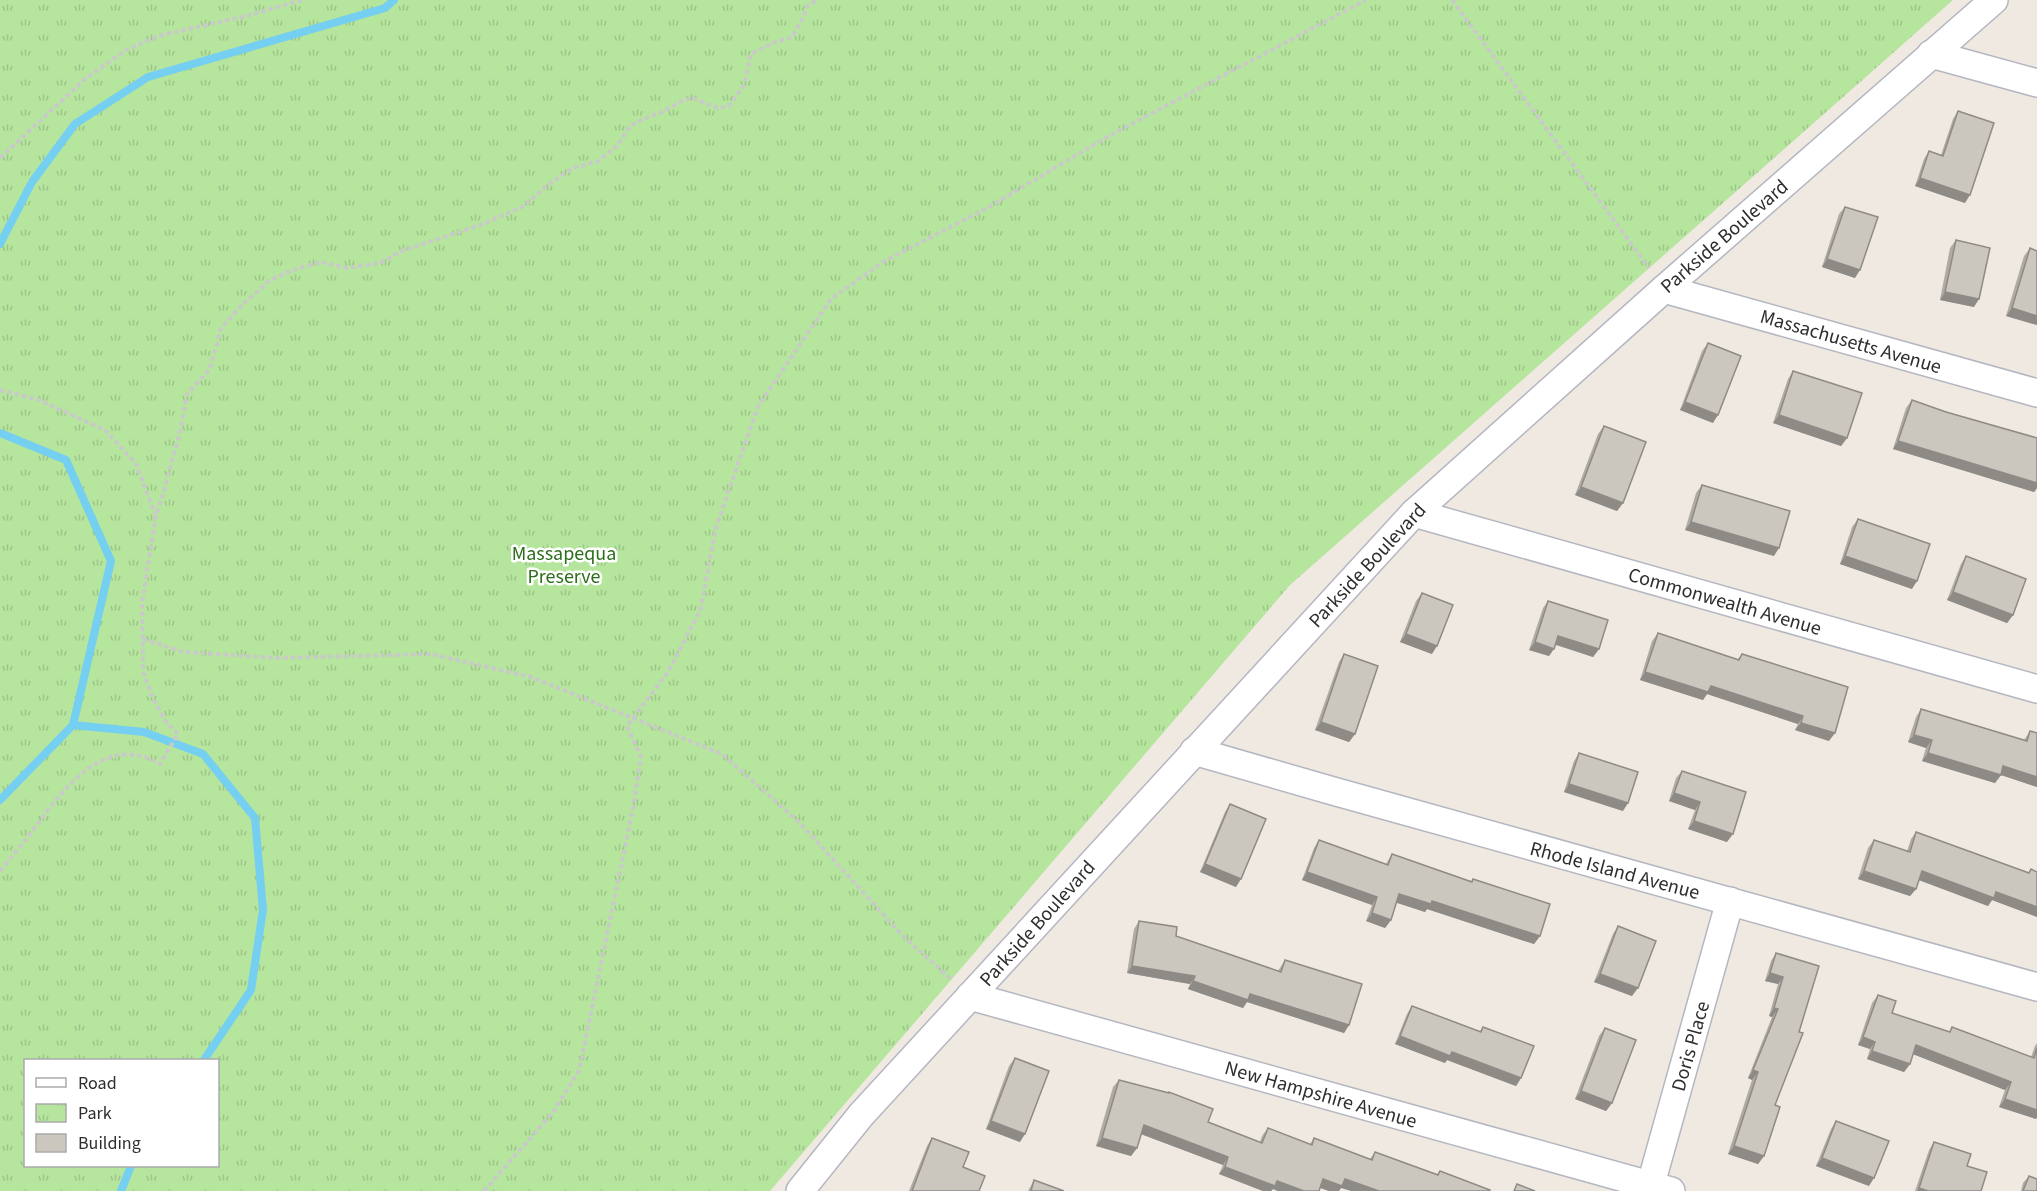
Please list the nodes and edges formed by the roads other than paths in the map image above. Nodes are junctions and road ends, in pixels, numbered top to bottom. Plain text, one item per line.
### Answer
1 (1994, 0) edge
2 (1931, 54) junction
3 (2037, 83) edge
4 (1664, 289) junction
5 (2037, 393) edge
6 (1414, 513) junction
7 (2037, 689) edge
8 (1194, 751) junction
9 (1730, 901) junction
10 (2037, 987) edge
11 (970, 996) junction
12 (1657, 1189) edge
13 (800, 1191) edge

1 - 2 street, Parkside Boulevard
2 - 3 street
2 - 4 street, Parkside Boulevard
4 - 5 street, Massachusetts Avenue
4 - 6 street, Parkside Boulevard
6 - 7 street, Commonwealth Avenue
6 - 8 street, Parkside Boulevard
8 - 9 street, Rhode Island Avenue
8 - 11 street, Parkside Boulevard
9 - 10 street, Rhode Island Avenue
9 - 12 street, Doris Place
11 - 12 street, New Hampshire Avenue
11 - 13 street, Parkside Boulevard

